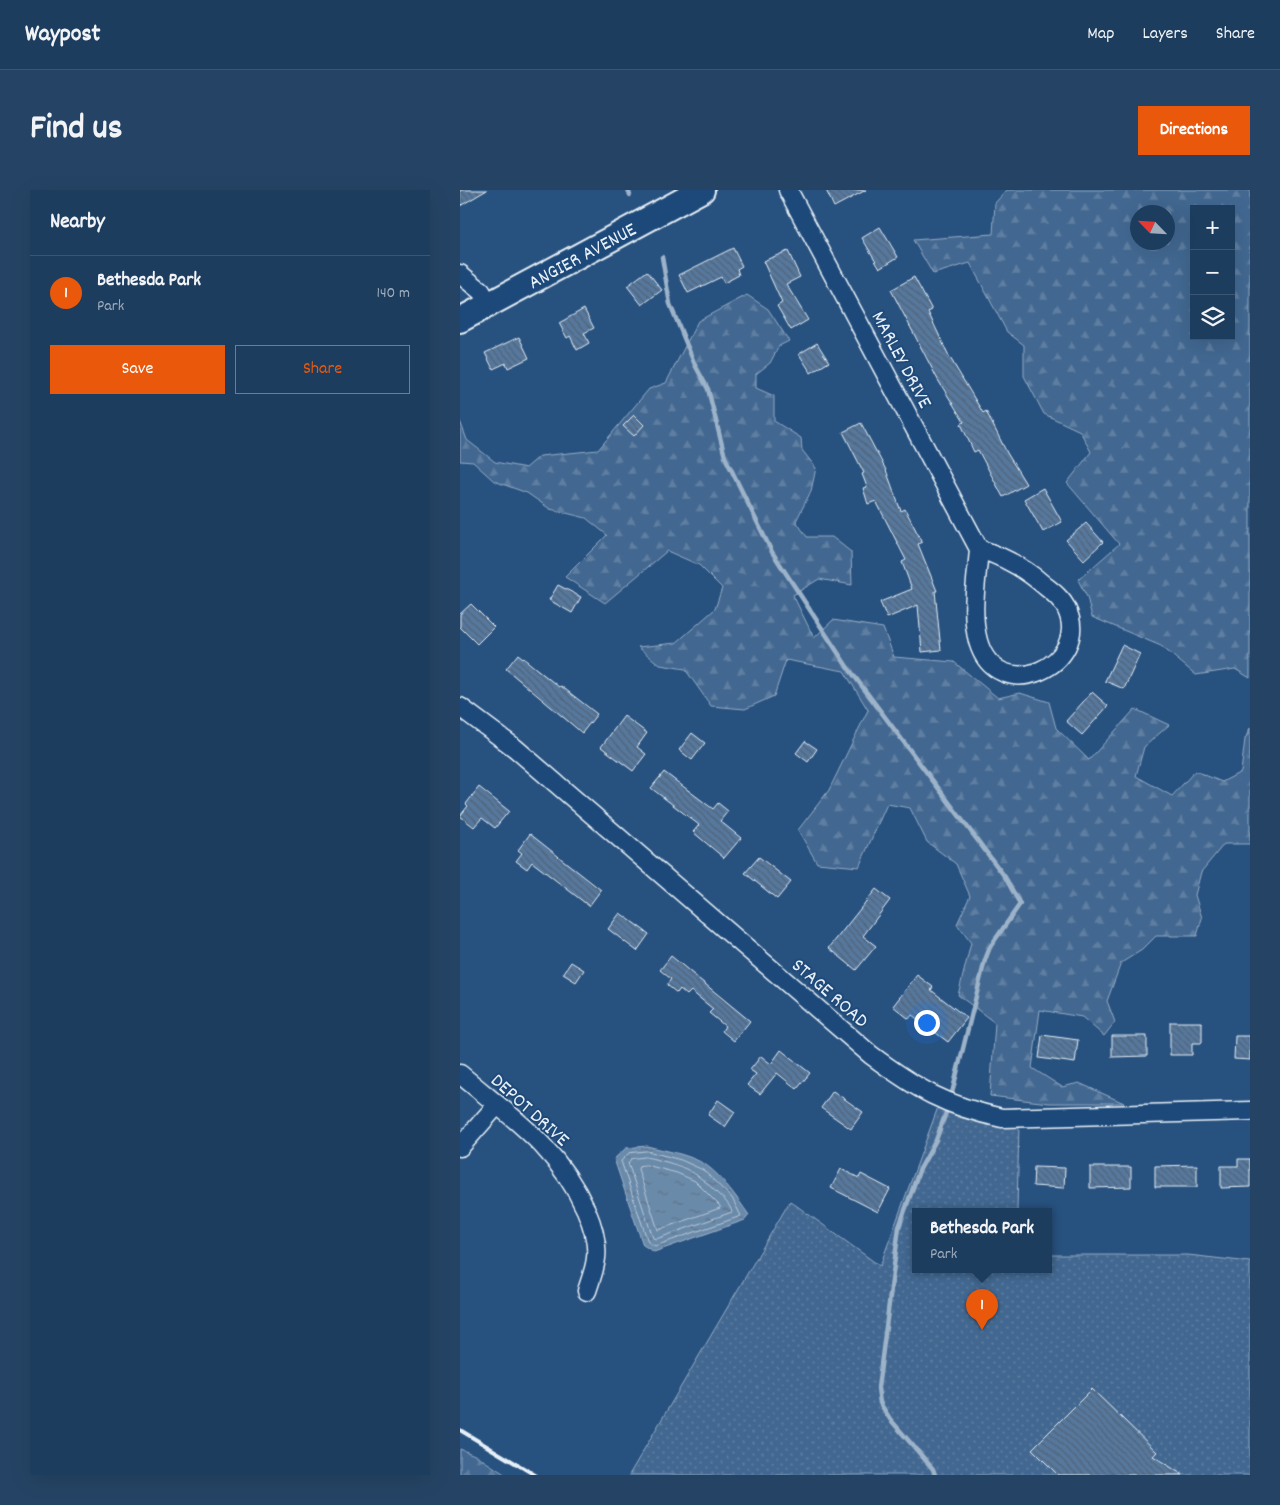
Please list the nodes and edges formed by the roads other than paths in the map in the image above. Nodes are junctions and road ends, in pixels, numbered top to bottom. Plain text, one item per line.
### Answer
1 (702, 190) edge
2 (788, 190) edge
3 (460, 274) edge
4 (490, 304) junction
5 (460, 320) edge
6 (979, 549) junction
7 (460, 707) edge
8 (460, 1074) edge
9 (497, 1105) junction
10 (1250, 1111) edge
11 (460, 1147) edge
12 (587, 1291) dead end

1 - 4 main road, ANGIER AVENUE
2 - 6 street, MARLEY DRIVE
3 - 4 street
4 - 5 main road, ANGIER AVENUE
6 - 6 street
7 - 10 street, STAGE ROAD
8 - 9 street, DEPOT DRIVE
9 - 11 street
9 - 12 street, DEPOT DRIVE

